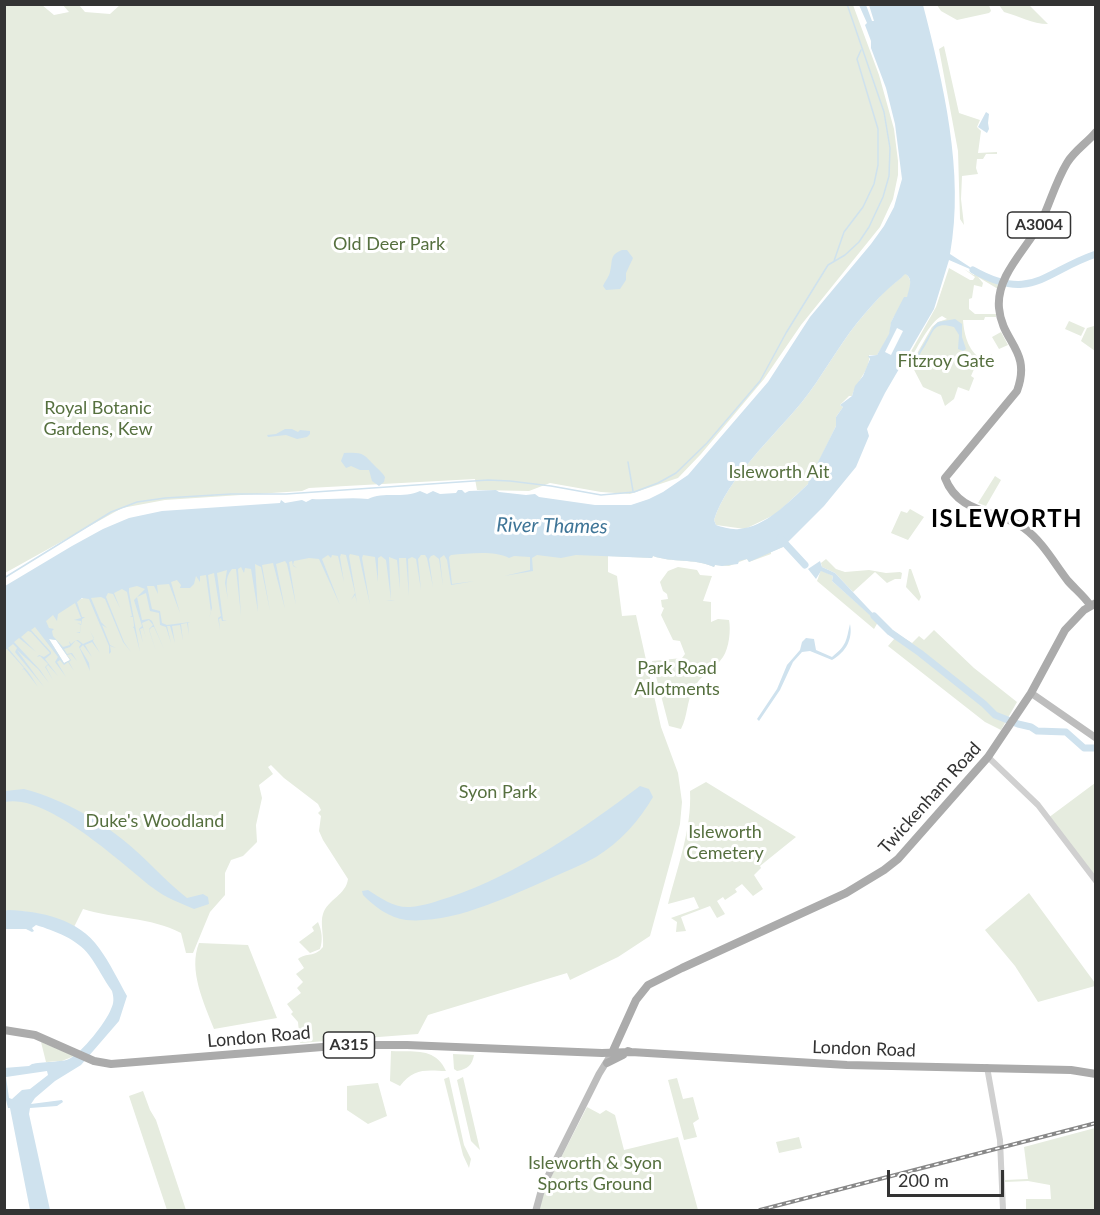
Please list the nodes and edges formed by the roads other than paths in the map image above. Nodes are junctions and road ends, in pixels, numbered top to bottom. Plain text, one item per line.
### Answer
1 (1095, 132) edge
2 (1093, 604) edge
3 (1031, 693) junction
4 (1095, 738) edge
5 (988, 757) junction
6 (1095, 881) edge
7 (4, 1030) edge
8 (620, 1035) junction
9 (611, 1051) junction
10 (628, 1052) junction
11 (605, 1064) junction
12 (987, 1067) junction
13 (1095, 1074) edge
14 (536, 1210) edge
15 (1003, 1210) edge

1 - 2 main road, A3004
2 - 3 main road, Twickenham Road
3 - 4 main road
3 - 5 main road, Twickenham Road
5 - 6 street
5 - 8 main road, Twickenham Road
7 - 9 main road, London Road / A315
8 - 9 main road, Twickenham Road
8 - 10 main road
9 - 10 main road, London Road / A315
9 - 11 main road
10 - 11 main road
10 - 12 main road, London Road / A315
11 - 14 main road
12 - 13 main road, London Road / A315
12 - 15 street

